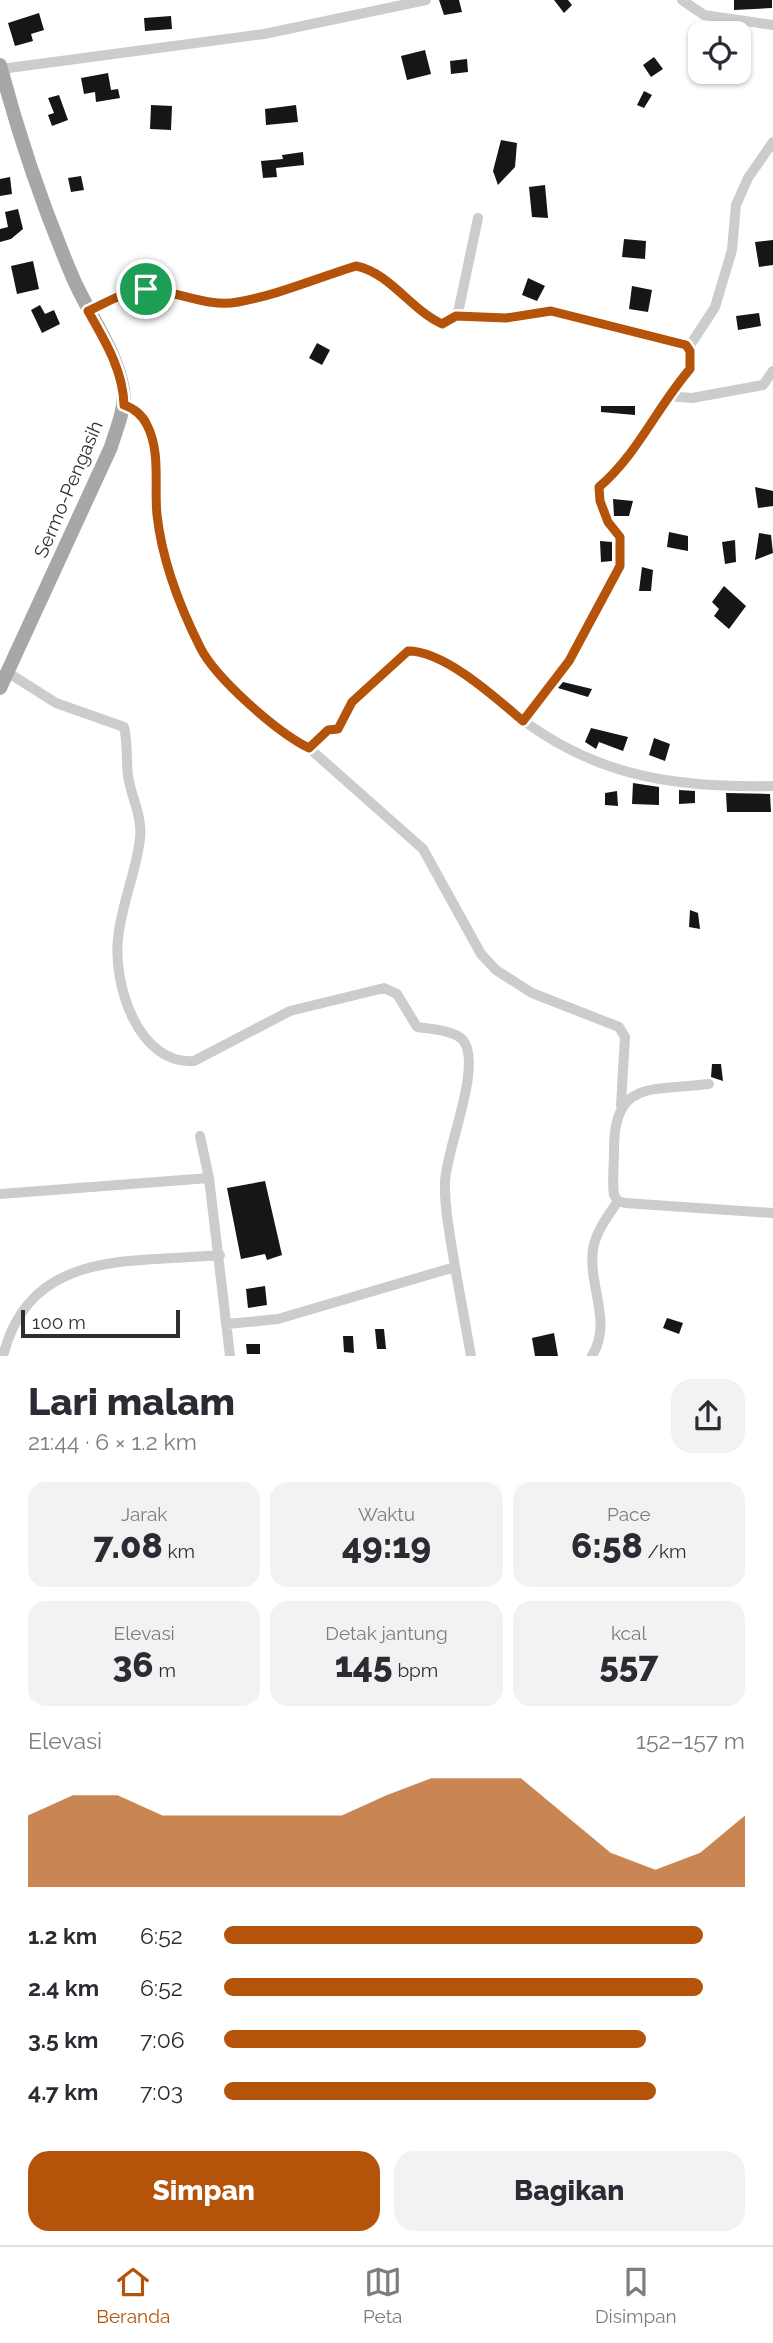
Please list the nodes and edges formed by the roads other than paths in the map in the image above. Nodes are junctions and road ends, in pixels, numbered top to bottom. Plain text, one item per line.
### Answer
1 (426, 0) edge
2 (682, 0) edge
3 (773, 25) edge
4 (0, 67) edge
5 (15, 111) junction
6 (0, 116) edge
7 (773, 142) edge
8 (478, 218) dead end
9 (88, 311) junction
10 (456, 316) junction
11 (689, 347) junction
12 (773, 371) edge
13 (667, 396) junction
14 (124, 405) junction
15 (7, 672) junction
16 (0, 688) edge
17 (523, 721) junction
18 (309, 748) junction
19 (773, 786) edge
20 (709, 1084) dead end
21 (621, 1105) junction
22 (200, 1136) dead end
23 (208, 1178) junction
24 (0, 1194) edge
25 (618, 1201) junction
26 (773, 1213) edge
27 (220, 1255) junction
28 (455, 1267) junction
29 (228, 1325) junction
30 (4, 1356) edge
31 (230, 1356) edge
32 (471, 1356) edge
33 (592, 1356) edge

1 - 4 street
2 - 3 street
4 - 5 main road, Sermo-Pengasih
5 - 6 street
5 - 9 main road, Sermo-Pengasih
7 - 11 street
8 - 10 street
9 - 10 street
9 - 14 main road, Sermo-Pengasih
10 - 11 street
11 - 13 street
12 - 13 street
13 - 17 street
14 - 15 main road, Sermo-Pengasih
14 - 18 street
15 - 16 main road, Sermo-Pengasih
15 - 28 street
17 - 18 street
17 - 19 street
18 - 21 street
20 - 21 street
21 - 25 street
22 - 23 street
23 - 24 street
23 - 27 street
25 - 26 street
25 - 33 street
27 - 29 street
27 - 30 street
28 - 29 street
28 - 32 street
29 - 31 street

